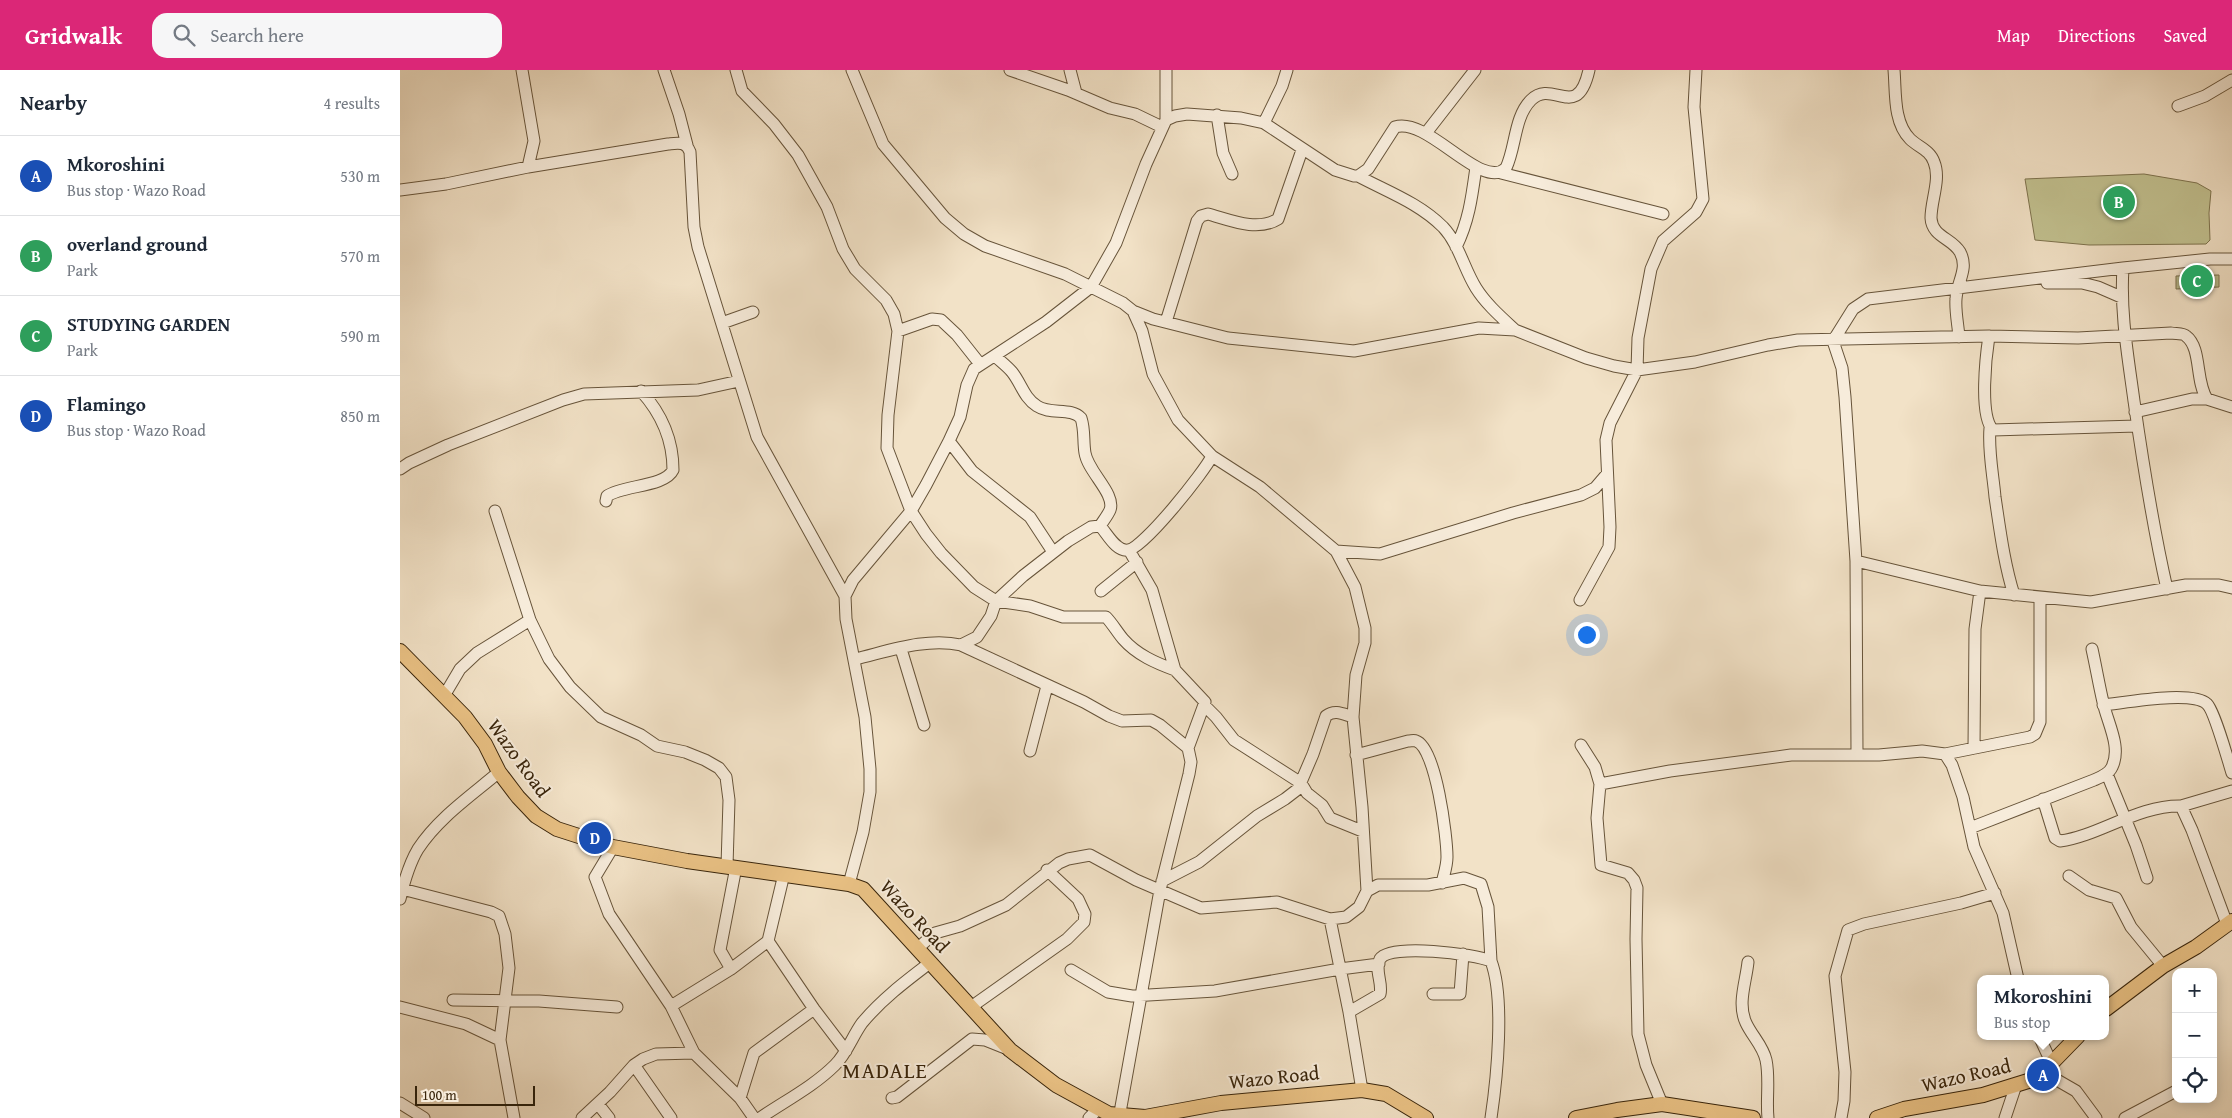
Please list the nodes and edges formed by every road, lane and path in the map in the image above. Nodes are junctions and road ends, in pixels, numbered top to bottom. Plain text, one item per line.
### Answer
1 (522, 70) edge
2 (664, 70) edge
3 (736, 70) edge
4 (852, 70) edge
5 (1010, 70) edge
6 (1070, 70) edge
7 (1166, 70) edge
8 (1286, 70) edge
9 (1475, 70) edge
10 (1589, 70) edge
11 (1696, 70) edge
12 (1894, 70) edge
13 (2232, 82) edge
14 (1076, 93) junction
15 (2178, 106) dead end
16 (1217, 115) junction
17 (1264, 123) junction
18 (1164, 124) junction
19 (1426, 133) junction
20 (687, 145) junction
21 (1302, 150) junction
22 (528, 167) junction
23 (1476, 167) junction
24 (1501, 173) junction
25 (1232, 174) dead end
26 (1358, 176) junction
27 (400, 190) edge
28 (1663, 214) dead end
29 (1456, 247) junction
30 (2232, 259) edge
31 (2123, 268) junction
32 (2015, 280) junction
33 (1091, 287) junction
34 (1957, 287) junction
35 (2121, 297) junction
36 (1133, 311) junction
37 (753, 312) dead end
38 (1166, 322) junction
39 (722, 323) junction
40 (1515, 330) junction
41 (898, 331) junction
42 (1959, 336) junction
43 (1989, 336) junction
44 (2125, 336) junction
45 (1832, 341) junction
46 (994, 356) junction
47 (980, 364) junction
48 (1637, 370) junction
49 (739, 381) junction
50 (640, 391) junction
51 (2206, 399) junction
52 (2232, 407) edge
53 (2136, 412) junction
54 (2137, 426) junction
55 (1990, 428) junction
56 (950, 441) junction
57 (1212, 456) junction
58 (400, 469) edge
59 (1607, 474) junction
60 (606, 501) dead end
61 (495, 511) dead end
62 (911, 511) junction
63 (1100, 526) junction
64 (1129, 550) junction
65 (1336, 551) junction
66 (1053, 552) junction
67 (1856, 560) junction
68 (1137, 562) junction
69 (2232, 588) edge
70 (2166, 589) junction
71 (1101, 591) dead end
72 (1980, 591) junction
73 (2014, 595) junction
74 (845, 596) junction
75 (2040, 598) junction
76 (1580, 600) dead end
77 (996, 601) junction
78 (530, 620) junction
79 (961, 646) junction
80 (901, 649) junction
81 (2092, 649) dead end
82 (400, 652) edge
83 (855, 659) junction
84 (1175, 670) junction
85 (1047, 686) junction
86 (444, 696) junction
87 (1204, 705) junction
88 (2104, 705) junction
89 (1353, 717) junction
90 (924, 725) dead end
91 (1582, 745) dead end
92 (1188, 748) junction
93 (1974, 748) junction
94 (1030, 751) dead end
95 (1857, 753) junction
96 (1945, 754) junction
97 (1356, 755) junction
98 (499, 772) junction
99 (2232, 773) edge
100 (2106, 774) junction
101 (1600, 784) junction
102 (1302, 788) junction
103 (2232, 791) edge
104 (2043, 799) junction
105 (2181, 806) junction
106 (2124, 818) junction
107 (1970, 828) junction
108 (1362, 831) junction
109 (613, 847) junction
110 (731, 867) junction
111 (1047, 870) junction
112 (784, 874) junction
113 (1366, 876) junction
114 (2069, 876) dead end
115 (2147, 878) dead end
116 (1442, 883) junction
117 (849, 884) junction
118 (1378, 885) junction
119 (1161, 886) junction
120 (1366, 890) junction
121 (1995, 893) junction
122 (401, 894) edge
123 (1330, 919) junction
124 (2229, 922) edge
125 (768, 941) junction
126 (918, 948) junction
127 (1463, 954) junction
128 (1491, 961) junction
129 (931, 962) junction
130 (1748, 962) dead end
131 (1378, 964) junction
132 (2163, 966) junction
133 (731, 969) junction
134 (1340, 969) junction
135 (1071, 970) dead end
136 (2017, 975) edge
137 (1433, 994) dead end
138 (1142, 996) junction
139 (453, 1000) dead end
140 (505, 1000) junction
141 (670, 1006) junction
142 (400, 1007) edge
143 (617, 1007) dead end
144 (2109, 1007) edge
145 (971, 1008) junction
146 (814, 1009) junction
147 (1349, 1012) junction
148 (500, 1040) junction
149 (2040, 1040) edge
150 (2074, 1040) edge
151 (1010, 1050) junction
152 (846, 1051) junction
153 (694, 1053) junction
154 (634, 1065) junction
155 (2047, 1068) junction
156 (2016, 1085) junction
157 (1362, 1090) junction
158 (2172, 1093) edge
159 (740, 1098) junction
160 (892, 1098) dead end
161 (400, 1103) edge
162 (598, 1104) junction
163 (1662, 1104) junction
164 (1094, 1113) edge
165 (1725, 1116) edge
166 (1120, 1117) edge
167 (424, 1118) edge
168 (514, 1118) edge
169 (582, 1118) edge
170 (609, 1118) edge
171 (671, 1118) edge
172 (754, 1118) edge
173 (760, 1118) edge
174 (1426, 1118) edge
175 (1491, 1118) edge
176 (1576, 1118) edge
177 (1753, 1118) edge
178 (1768, 1118) edge
179 (1841, 1118) edge
180 (1877, 1118) edge
181 (2005, 1118) edge
182 (2096, 1118) edge
183 (2125, 1118) edge

1 - 22 street
2 - 20 street
3 - 41 street
4 - 33 street
5 - 14 street
6 - 14 street
7 - 18 street
8 - 17 street
9 - 19 street
10 - 24 street
11 - 48 street
12 - 34 street
13 - 15 street
14 - 18 street
16 - 17 street
16 - 18 street
16 - 25 street
17 - 21 street
18 - 33 street
19 - 23 street
19 - 26 street
20 - 22 street
20 - 39 street
21 - 26 street
21 - 38 street
22 - 27 street
23 - 24 street
23 - 29 street
24 - 28 street
26 - 29 street
29 - 40 street
30 - 31 street
31 - 32 street
31 - 35 street
32 - 34 street
32 - 35 street
33 - 36 street
33 - 46 street
34 - 42 street
34 - 45 street
35 - 44 street
36 - 38 street
36 - 57 street
37 - 39 street
38 - 40 street
39 - 49 street
40 - 48 street
41 - 47 street
41 - 62 street
42 - 43 street
42 - 45 street
43 - 44 street
43 - 55 street
44 - 51 street
44 - 53 street
45 - 48 street
45 - 67 street
46 - 47 street
46 - 63 street
47 - 56 street
48 - 59 street
49 - 50 street
49 - 74 street
50 - 58 street
50 - 60 street
51 - 52 street
51 - 53 street
53 - 54 street
54 - 55 street
54 - 70 street
55 - 73 street
56 - 62 street
56 - 66 street
57 - 64 street
57 - 65 street
59 - 65 street
59 - 76 street
61 - 78 street
62 - 74 street
62 - 77 street
63 - 64 street
63 - 66 street
64 - 68 street
65 - 89 street
66 - 77 street
67 - 72 street
67 - 95 street
68 - 71 street
68 - 84 street
69 - 70 street
70 - 75 street
72 - 73 street
72 - 93 street
73 - 75 street
74 - 83 street
75 - 93 street
77 - 79 street
77 - 84 street
78 - 86 street
78 - 110 street
79 - 80 street
79 - 85 street
80 - 83 street
80 - 90 street
81 - 88 street
82 - 86 main road, Wazo Road
83 - 117 street
84 - 87 street
85 - 92 street
85 - 94 street
86 - 98 main road, Wazo Road
87 - 92 street
87 - 102 street
88 - 99 street
88 - 100 street
89 - 97 street
89 - 102 street
91 - 101 street
92 - 119 street
93 - 96 street
95 - 96 street
95 - 101 street
96 - 107 street
97 - 108 street
97 - 116 street
98 - 109 main road, Wazo Road
98 - 122 street
100 - 104 street
100 - 106 street
101 - 163 street
102 - 108 street
102 - 119 street
103 - 105 street
104 - 106 street
104 - 107 street
105 - 106 street
105 - 124 street
106 - 115 street
107 - 121 street
108 - 113 street
109 - 110 main road, Wazo Road
109 - 141 street
110 - 112 main road, Wazo Road
110 - 133 street
111 - 119 street
111 - 126 street
111 - 145 street
112 - 117 main road, Wazo Road
112 - 125 street
113 - 118 street
113 - 120 street
114 - 132 street
116 - 118 street
116 - 128 street
117 - 126 main road, Wazo Road
118 - 120 street
119 - 123 street
119 - 138 street
120 - 123 street
121 - 136 street
121 - 179 street
122 - 140 street
123 - 134 street
124 - 132 main road
125 - 133 street
125 - 146 street
126 - 129 main road, Wazo Road
127 - 128 street
127 - 131 street
127 - 137 street
128 - 175 street
129 - 145 main road, Wazo Road
129 - 152 street
130 - 178 street
131 - 134 street
131 - 147 street
132 - 144 main road
133 - 141 street
134 - 138 street
134 - 147 street
135 - 138 street
138 - 166 street
139 - 140 street
140 - 143 street
140 - 148 street
141 - 153 street
142 - 148 street
145 - 151 main road, Wazo Road
146 - 152 street
146 - 159 street
147 - 157 street
148 - 168 street
149 - 155 street
150 - 155 main road, Wazo Road
151 - 160 street
151 - 164 main road, Wazo Road
152 - 173 street
153 - 154 street
153 - 159 street
154 - 162 street
154 - 171 street
155 - 156 main road, Wazo Road
155 - 182 street
156 - 180 main road, Wazo Road
156 - 181 street
157 - 166 main road, Wazo Road
157 - 174 main road, Wazo Road
158 - 183 street
159 - 172 street
161 - 167 street
162 - 169 street
162 - 170 street
163 - 165 main road
163 - 176 main road
164 - 166 main road, Wazo Road
165 - 177 main road

